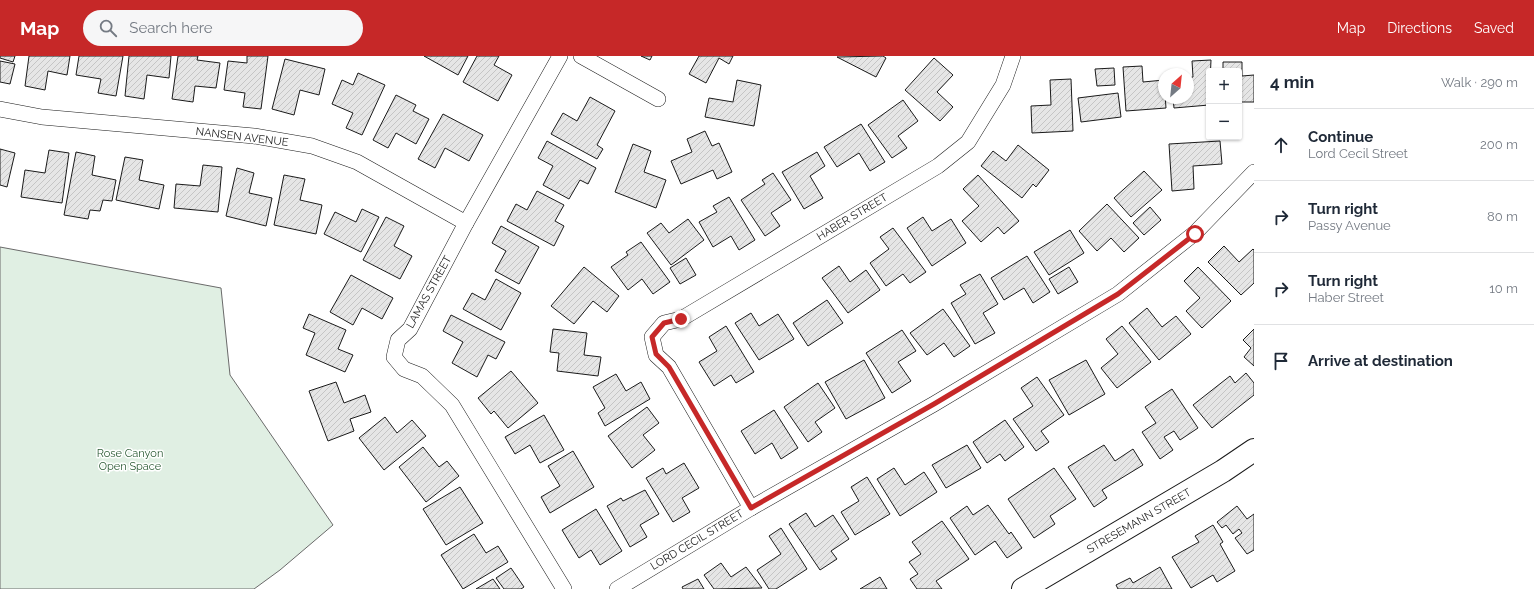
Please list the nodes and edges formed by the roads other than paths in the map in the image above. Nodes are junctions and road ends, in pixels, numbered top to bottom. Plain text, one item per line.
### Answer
1 (560, 56) edge
2 (581, 56) edge
3 (1013, 56) edge
4 (658, 99) dead end
5 (0, 109) edge
6 (1254, 172) edge
7 (466, 223) junction
8 (1254, 450) edge
9 (751, 508) junction
10 (564, 589) edge
11 (617, 589) edge
12 (1023, 589) edge

1 - 7 street, LAMAS STREET
2 - 4 street
3 - 9 street, HABER STREET
5 - 7 street, NANSEN AVENUE
6 - 9 street, LORD CECIL STREET
7 - 10 street, LAMAS STREET
8 - 12 street, STRESEMANN STREET
9 - 11 street, LORD CECIL STREET

